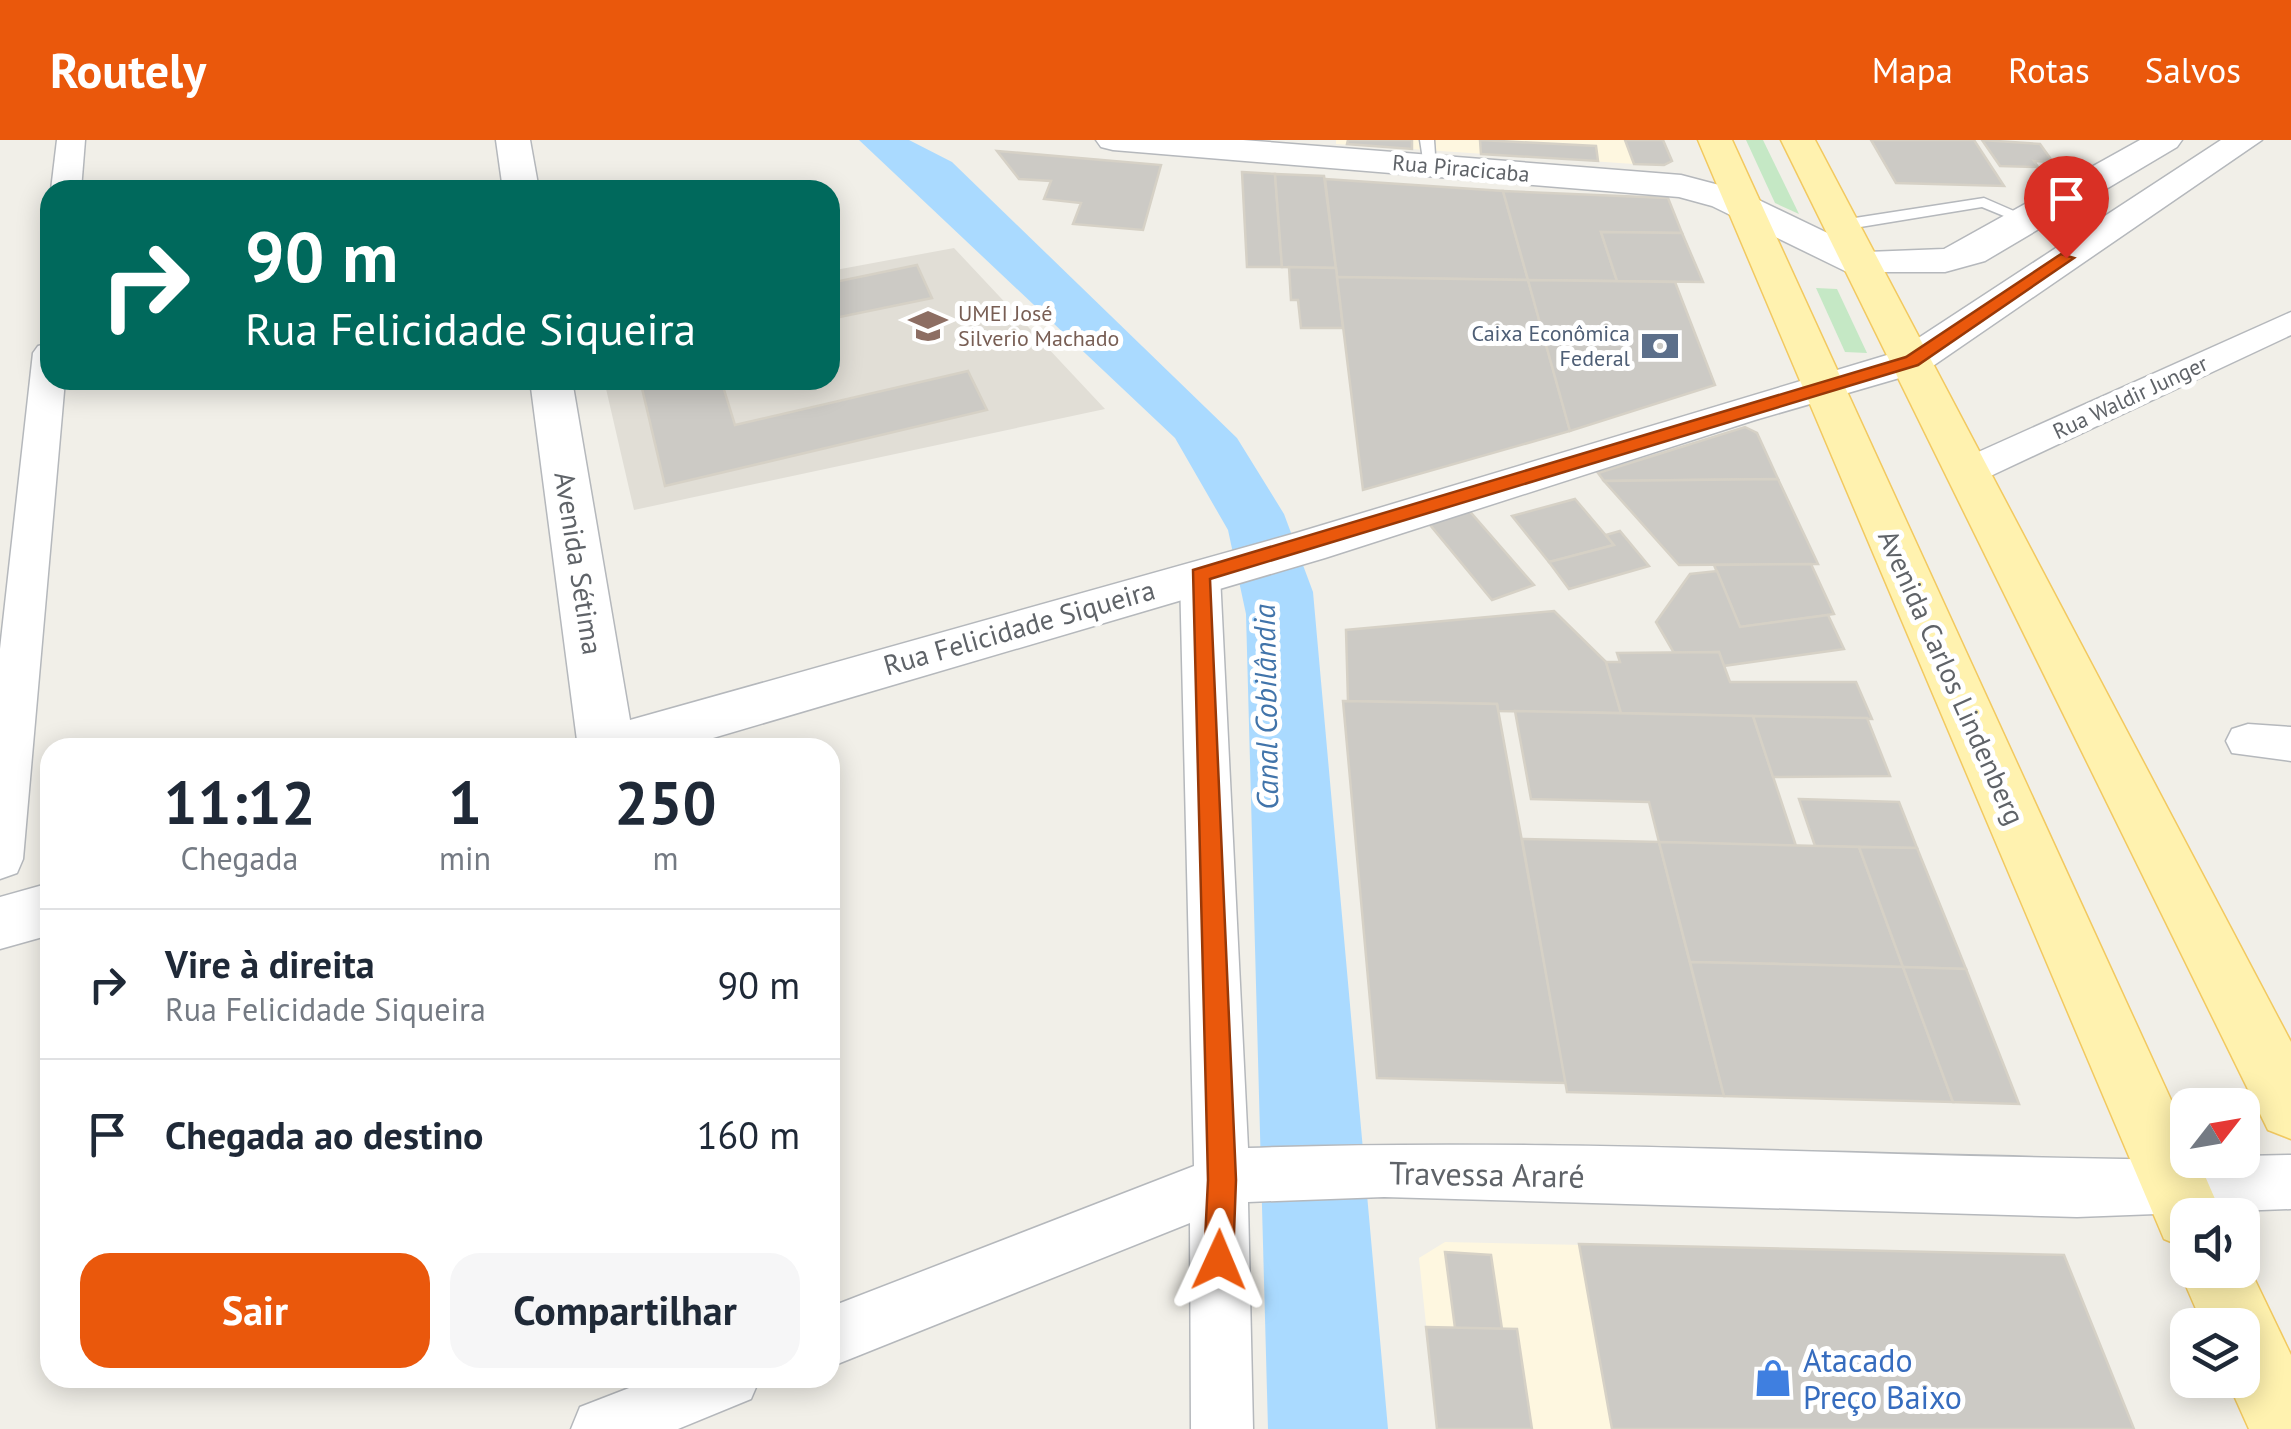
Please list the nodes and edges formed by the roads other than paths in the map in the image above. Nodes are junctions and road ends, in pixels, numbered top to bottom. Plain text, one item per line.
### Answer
1 (71, 140) edge
2 (513, 140) edge
3 (1113, 140) edge
4 (1120, 140) edge
5 (1715, 140) edge
6 (1798, 140) edge
7 (2164, 140) edge
8 (2245, 140) edge
9 (1310, 148) edge
10 (1429, 153) edge
11 (67, 180) edge
12 (519, 180) edge
13 (1746, 208) junction
14 (2031, 222) junction
15 (1842, 225) junction
16 (1773, 264) junction
17 (1861, 264) junction
18 (2291, 322) edge
19 (1912, 361) junction
20 (1823, 387) junction
21 (46, 390) edge
22 (552, 390) edge
23 (1969, 471) junction
24 (1209, 573) junction
25 (606, 738) edge
26 (638, 738) edge
27 (0, 859) edge
28 (40, 912) edge
29 (0, 923) edge
30 (2291, 1108) edge
31 (1234, 1177) junction
32 (2291, 1182) edge
33 (2180, 1198) edge
34 (2198, 1198) edge
35 (2170, 1200) edge
36 (840, 1333) edge
37 (2260, 1370) edge
38 (705, 1388) edge
39 (602, 1429) edge
40 (1222, 1429) edge
41 (2287, 1429) edge

1 - 11 street
2 - 12 street
3 - 4 street, Rua Piracicaba
4 - 9 street, Rua Piracicaba
5 - 13 main road, Avenida Carlos Lindenberg
6 - 15 main road
7 - 14 street
8 - 19 street, Rua Felicidade Siqueira
9 - 10 street, Rua Piracicaba
10 - 13 street, Rua Piracicaba
13 - 16 main road, Avenida Carlos Lindenberg
13 - 17 street
14 - 15 lane
14 - 17 street
15 - 17 main road
16 - 17 main road
16 - 20 main road, Avenida Carlos Lindenberg
17 - 19 main road
18 - 23 street, Rua Waldir Junger
19 - 20 street, Rua Felicidade Siqueira
19 - 23 main road
20 - 24 street, Rua Felicidade Siqueira
20 - 33 main road, Avenida Carlos Lindenberg
21 - 27 street
22 - 25 street, Avenida Sétima
23 - 30 main road
24 - 26 street, Rua Felicidade Siqueira
24 - 31 street
28 - 29 street
31 - 35 street, Travessa Araré
31 - 36 street, Travessa Araré
31 - 40 street
32 - 34 street, Travessa Araré
37 - 41 main road
38 - 39 street

